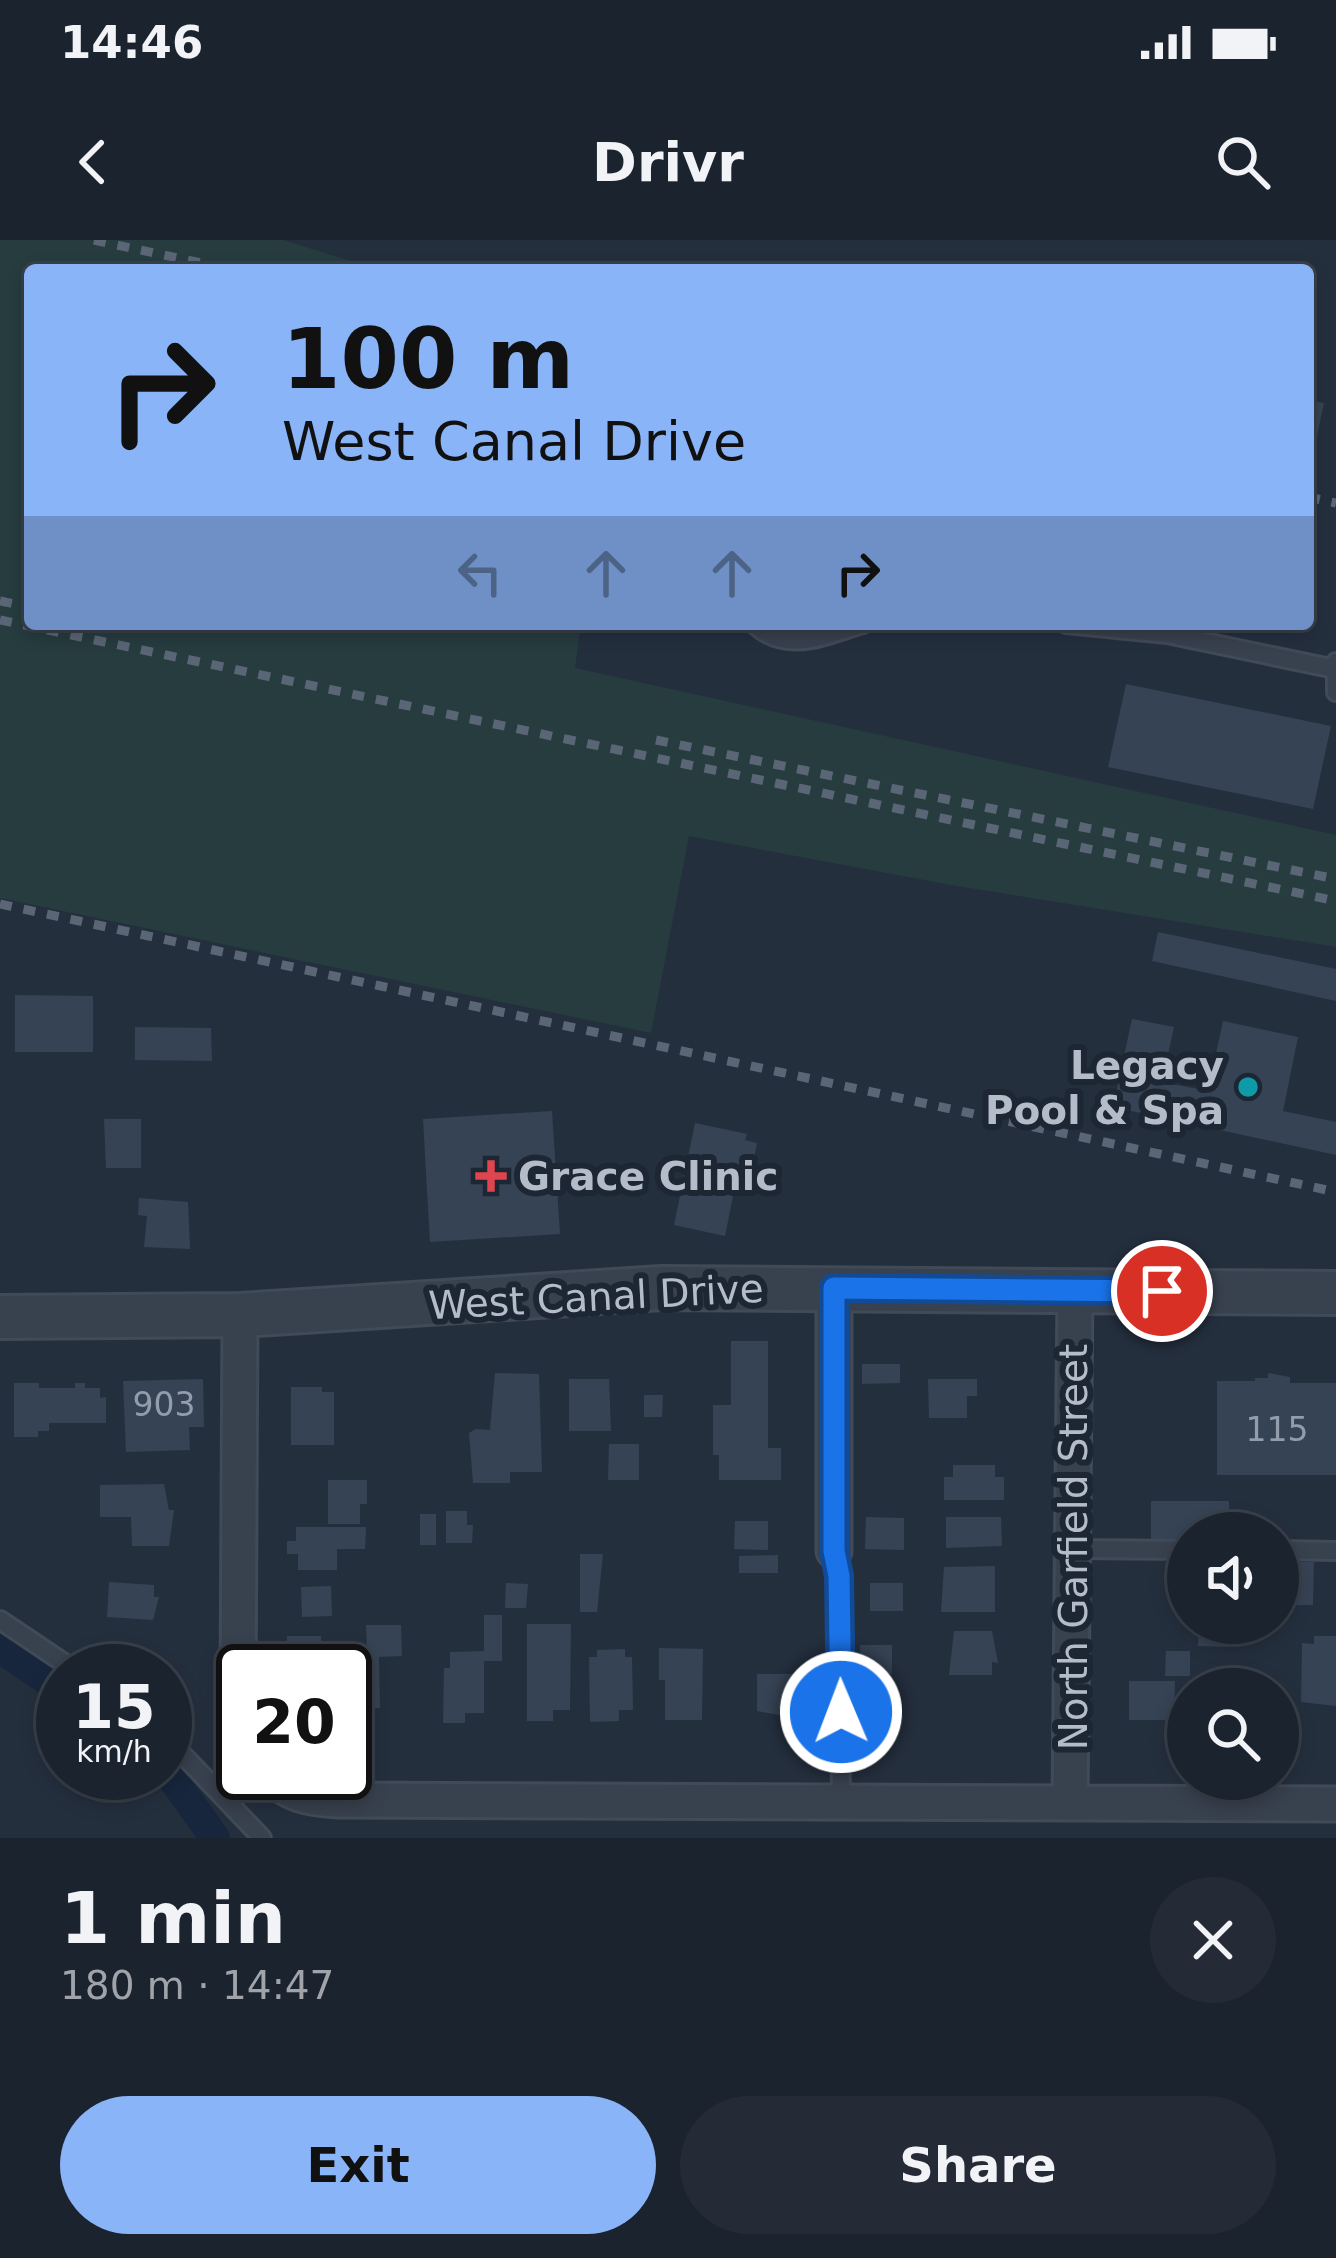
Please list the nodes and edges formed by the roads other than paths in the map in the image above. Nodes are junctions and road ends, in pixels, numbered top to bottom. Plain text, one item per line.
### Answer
1 (760, 630) edge
2 (841, 630) edge
3 (1127, 630) edge
4 (1336, 665) edge
5 (1336, 692) edge
6 (834, 1288) junction
7 (1075, 1290) junction
8 (1336, 1293) edge
9 (240, 1315) junction
10 (0, 1317) edge
11 (1072, 1549) junction
12 (1167, 1550) edge
13 (1299, 1550) edge
14 (834, 1551) joint
15 (1336, 1551) edge
16 (0, 1620) edge
17 (36, 1644) edge
18 (238, 1644) edge
19 (192, 1764) edge
20 (326, 1800) edge
21 (842, 1802) junction
22 (1070, 1803) junction
23 (1336, 1804) edge
24 (262, 1838) edge

1 - 2 lane
3 - 4 lane
4 - 5 lane
6 - 7 street, West Canal Drive
6 - 9 street, West Canal Drive
6 - 14 street
7 - 8 street, West Canal Drive
7 - 11 street, North Garfield Street
9 - 10 street, West Canal Drive
9 - 18 street
11 - 12 lane
11 - 22 street, North Garfield Street
13 - 15 lane
14 - 21 lane
16 - 17 lane
19 - 24 lane
20 - 21 street
21 - 22 street
22 - 23 street

